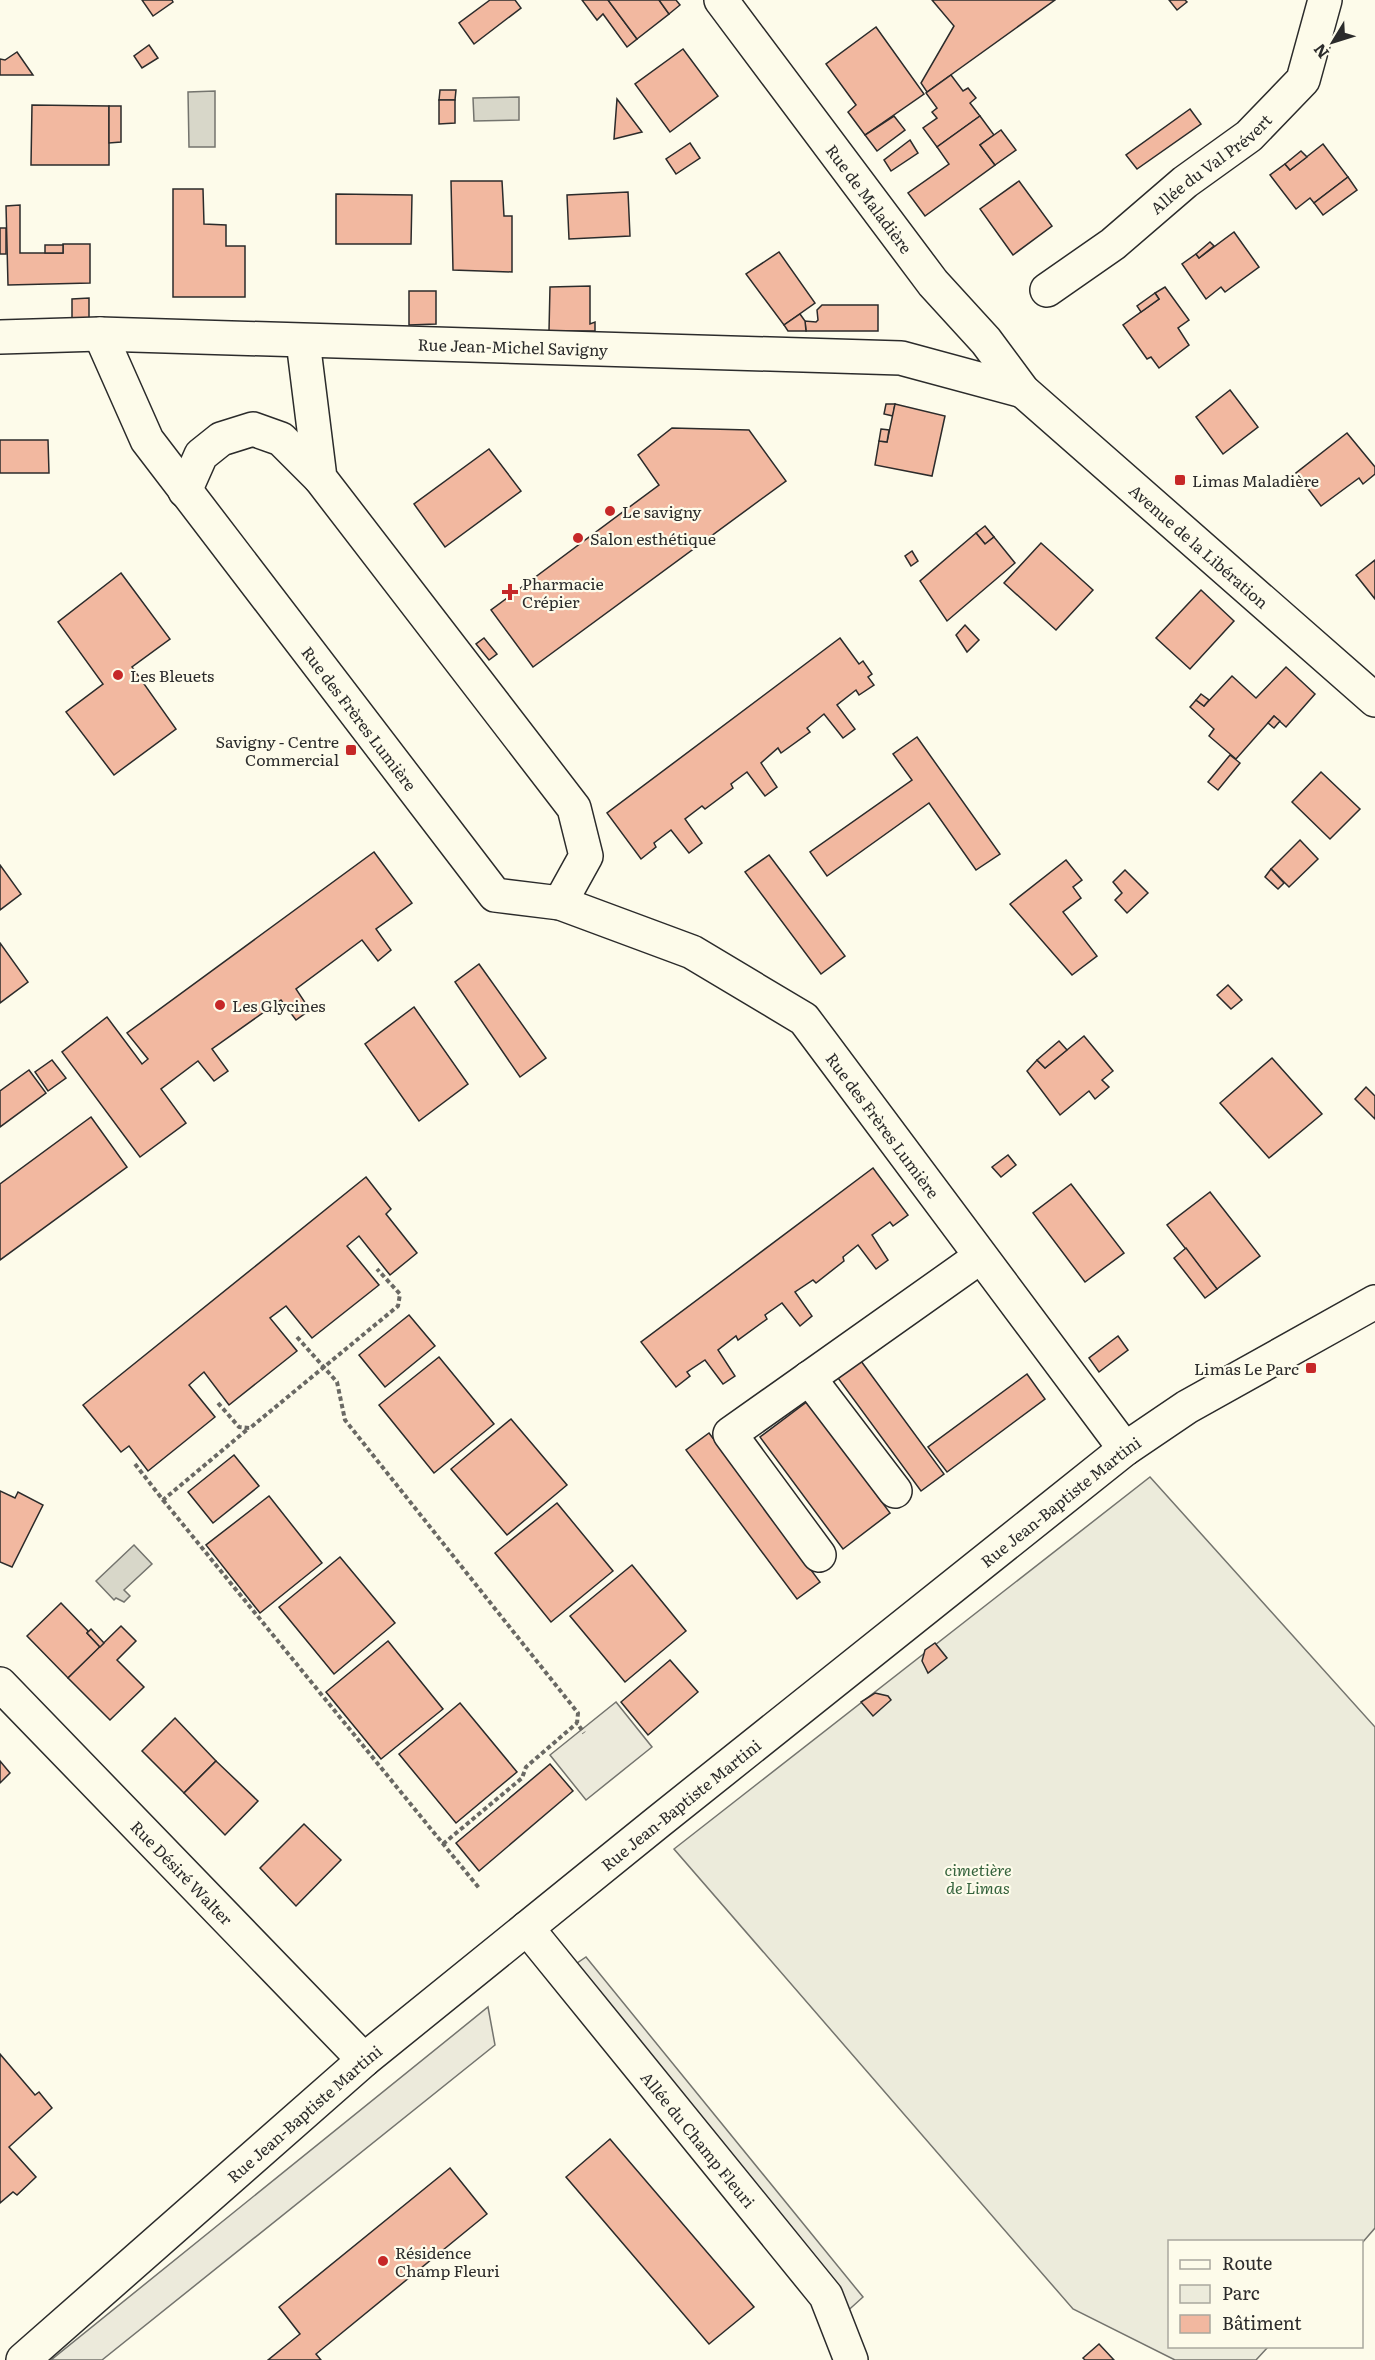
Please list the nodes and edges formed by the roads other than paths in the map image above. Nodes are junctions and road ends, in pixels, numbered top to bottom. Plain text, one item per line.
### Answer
1 (721, 0) edge
2 (1325, 0) edge
3 (1047, 290) dead end
4 (100, 334) junction
5 (0, 337) edge
6 (303, 341) junction
7 (1023, 391) junction
8 (320, 478) junction
9 (185, 490) junction
10 (1375, 700) edge
11 (560, 903) junction
12 (980, 1257) junction
13 (1371, 1312) edge
14 (809, 1378) junction
15 (1125, 1449) junction
16 (895, 1491) dead end
17 (819, 1555) dead end
18 (0, 1684) edge
19 (527, 1928) junction
20 (364, 2060) junction
21 (23, 2360) edge
22 (852, 2360) edge

1 - 7 street, Rue de Maladière
2 - 3 street, Allée du Val Prévert
4 - 5 street, Rue Jean-Michel Savigny
4 - 6 street, Rue Jean-Michel Savigny
4 - 9 street, Rue des Frères Lumière
6 - 7 street, Rue Jean-Michel Savigny
6 - 8 street
7 - 10 street, Avenue de la Libération
8 - 9 street
8 - 11 street
9 - 11 street, Rue des Frères Lumière
11 - 12 street, Rue des Frères Lumière
12 - 14 street
12 - 15 street, Rue des Frères Lumière
13 - 15 street, Rue Jean-Baptiste Martini
14 - 16 street
14 - 17 street
15 - 19 street, Rue Jean-Baptiste Martini
18 - 20 street, Rue Désiré Walter
19 - 20 street, Rue Jean-Baptiste Martini
19 - 22 street, Allée du Champ Fleuri
20 - 21 street, Rue Jean-Baptiste Martini

